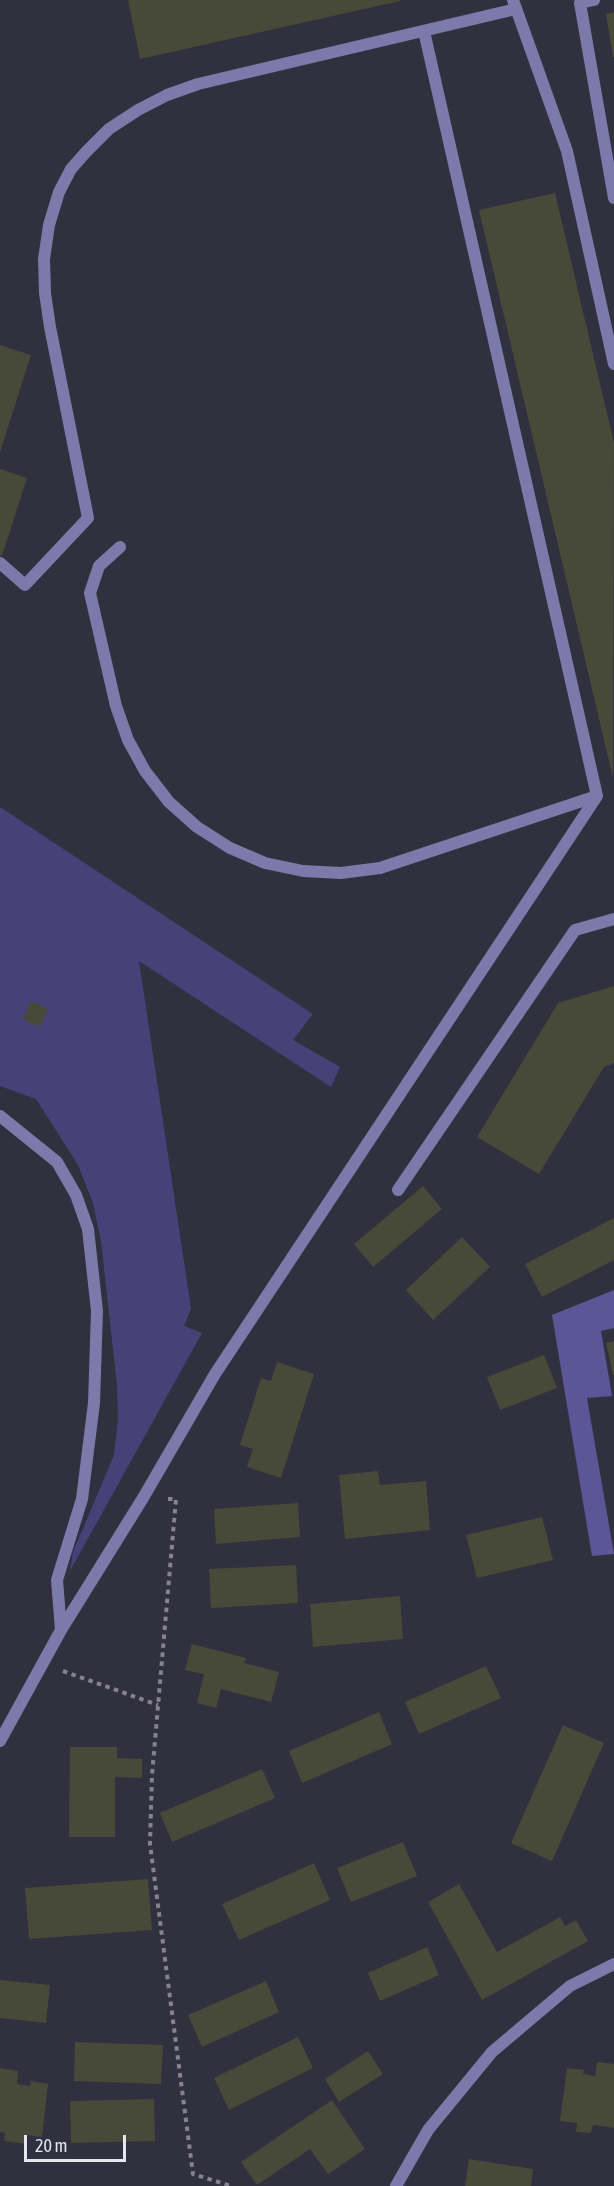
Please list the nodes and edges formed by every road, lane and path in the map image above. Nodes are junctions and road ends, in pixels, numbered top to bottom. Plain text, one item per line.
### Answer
1 (594, 0) edge
2 (514, 5) edge
3 (424, 31) junction
4 (614, 198) edge
5 (614, 364) edge
6 (120, 548) dead end
7 (0, 563) edge
8 (597, 796) junction
9 (614, 919) edge
10 (0, 1116) edge
11 (398, 1190) dead end
12 (143, 1498) junction
13 (61, 1630) junction
14 (43, 1664) junction
15 (158, 1705) junction
16 (0, 1741) edge
17 (614, 1964) edge
18 (231, 2186) edge
19 (396, 2186) edge

1 - 4 street
2 - 3 street
2 - 5 street
3 - 7 street
3 - 8 street
6 - 8 street
8 - 12 street
9 - 11 street
10 - 13 street
12 - 13 street
12 - 15 path
13 - 14 street
14 - 15 path
14 - 16 street
15 - 18 path
17 - 19 street

